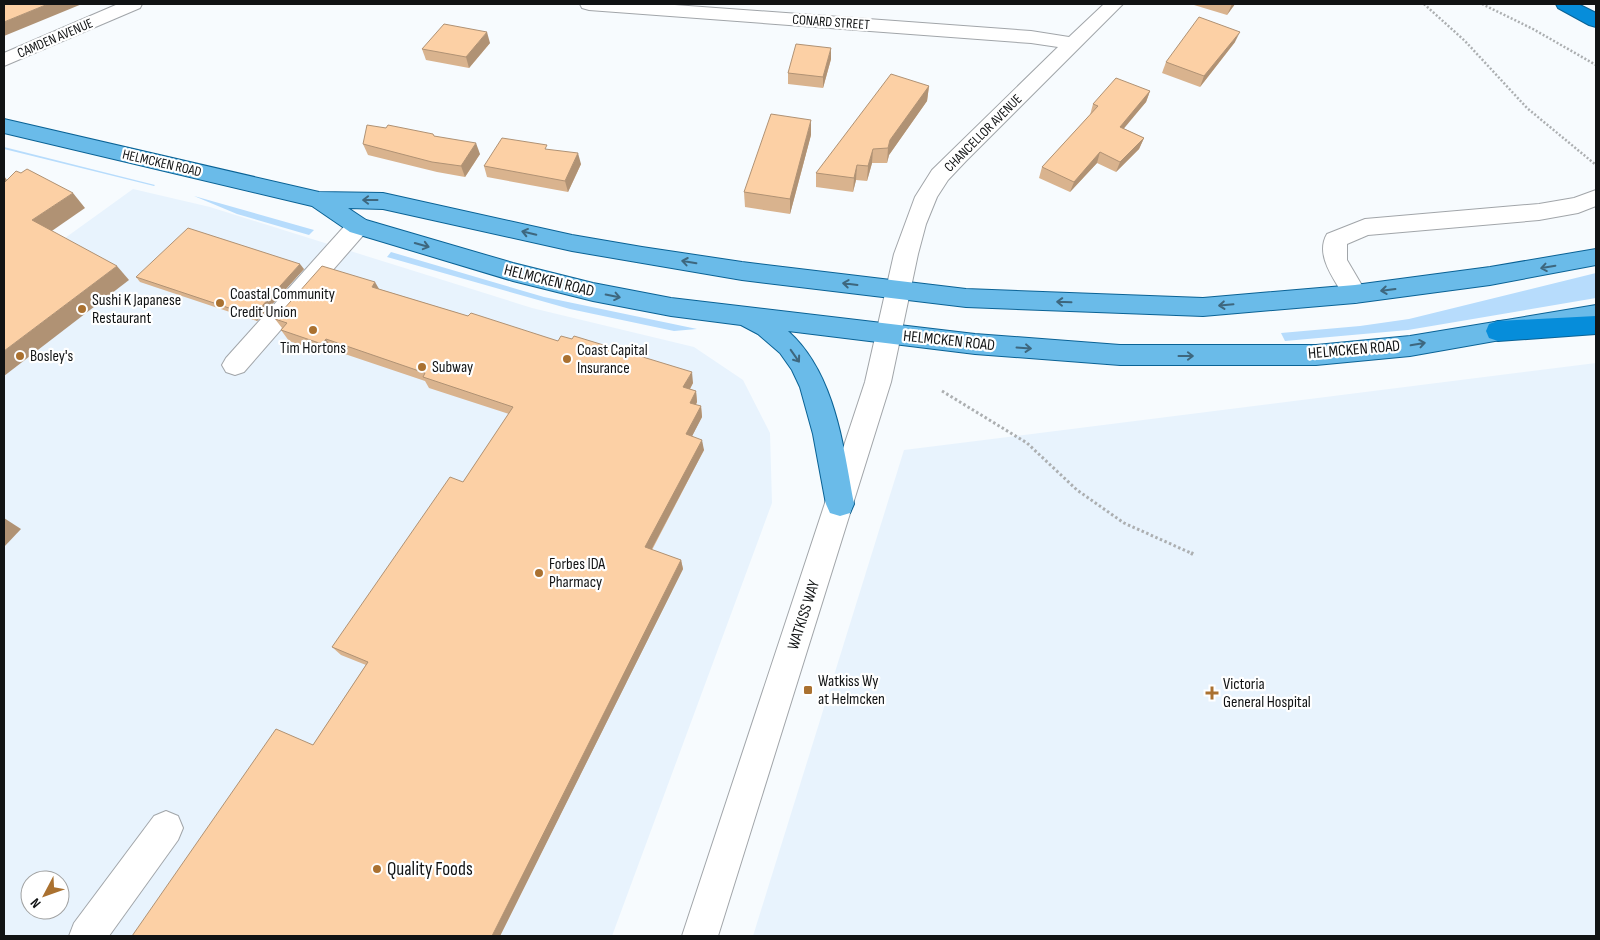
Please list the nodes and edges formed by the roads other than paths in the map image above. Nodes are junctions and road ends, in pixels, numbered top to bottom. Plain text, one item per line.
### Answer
1 (133, 4) edge
2 (589, 4) edge
3 (1114, 4) edge
4 (1565, 4) edge
5 (1570, 4) edge
6 (1596, 16) edge
7 (1596, 21) edge
8 (1073, 44) junction
9 (4, 60) edge
10 (4, 126) edge
11 (1596, 198) edge
12 (319, 200) junction
13 (358, 226) junction
14 (1596, 257) edge
15 (898, 291) junction
16 (1355, 294) junction
17 (1596, 314) edge
18 (743, 316) junction
19 (1596, 325) edge
20 (1498, 331) junction
21 (889, 334) junction
22 (235, 365) dead end
23 (840, 504) junction
24 (166, 828) dead end
25 (87, 936) edge
26 (700, 936) edge

1 - 9 street, CAMDEN AVENUE
2 - 8 street, CONARD STREET
3 - 8 street, CHANCELLOR AVENUE
4 - 7 highway
5 - 6 highway
8 - 15 street, CHANCELLOR AVENUE
10 - 12 main road, HELMCKEN ROAD
11 - 16 street
12 - 13 main road, HELMCKEN ROAD
15 -> 12 main road, HELMCKEN ROAD
13 -> 18 main road, HELMCKEN ROAD
13 - 22 street
14 -> 16 main road, HELMCKEN ROAD
16 -> 15 main road, HELMCKEN ROAD
15 - 21 street, WATKISS WAY
17 - 20 main road, HELMCKEN ROAD
18 - 21 main road, HELMCKEN ROAD
18 -> 23 main road
19 - 20 highway
21 -> 20 main road, HELMCKEN ROAD
21 - 23 street, WATKISS WAY
23 - 26 street, WATKISS WAY
24 - 25 street

